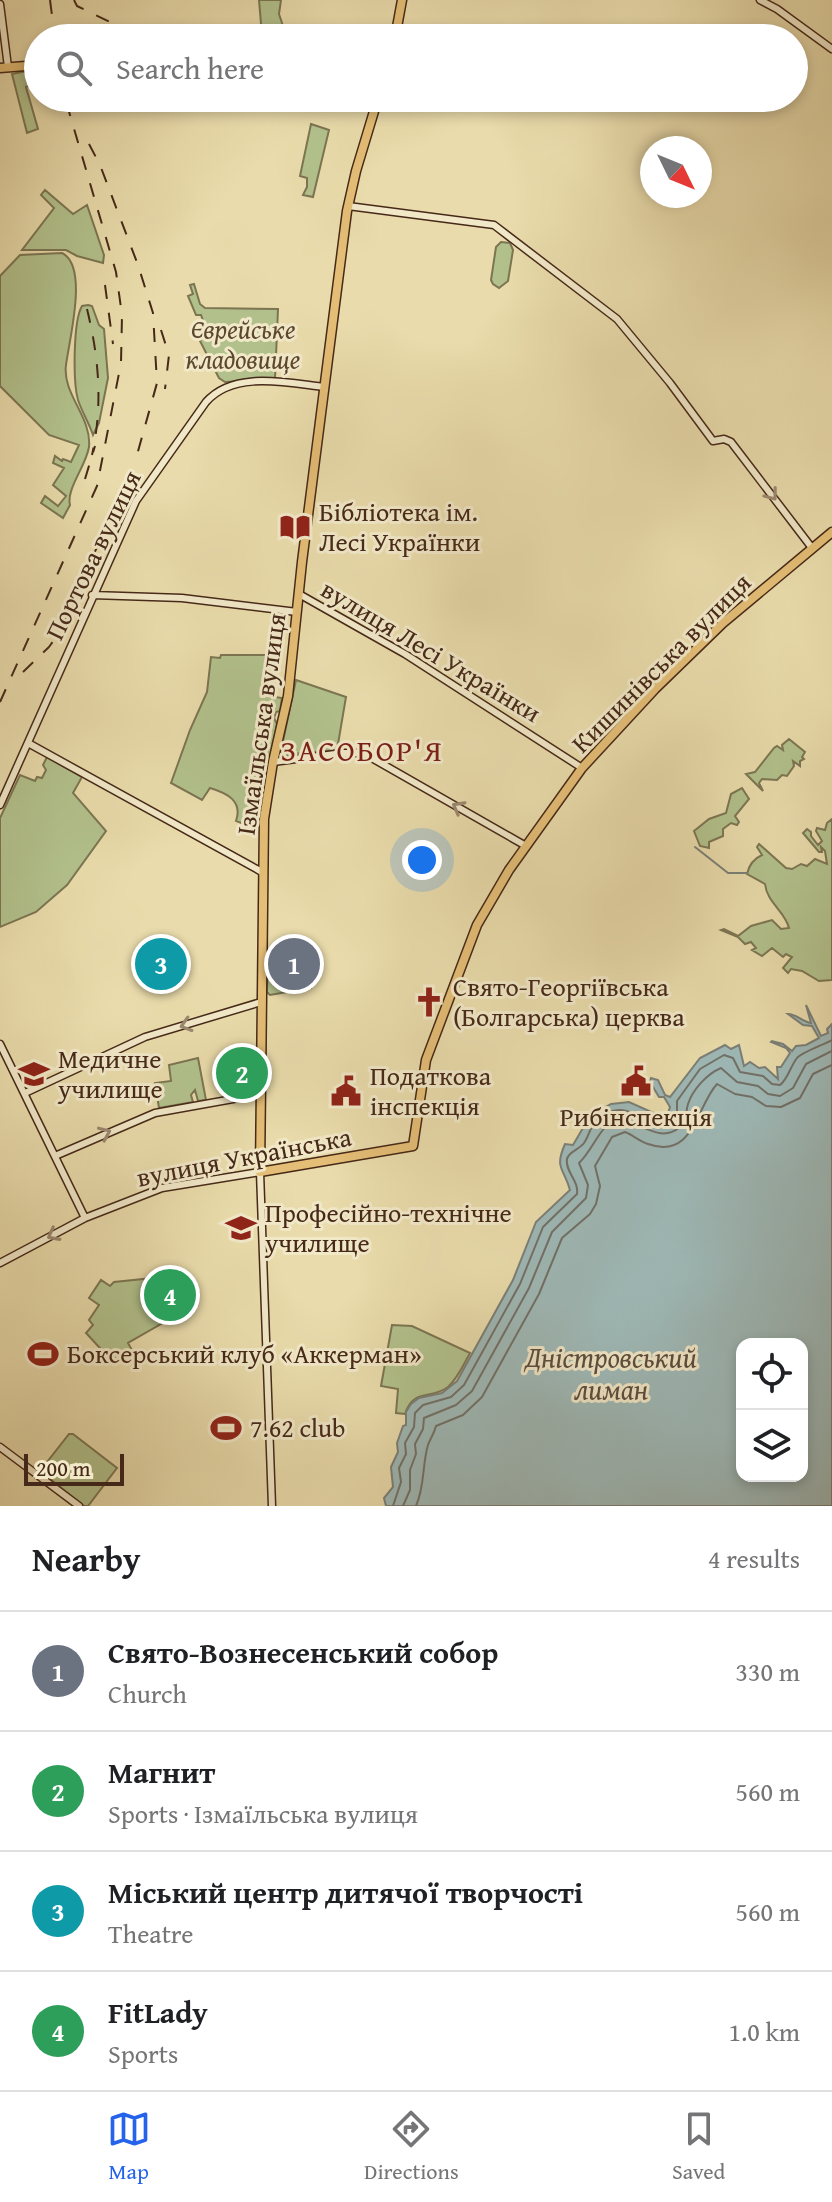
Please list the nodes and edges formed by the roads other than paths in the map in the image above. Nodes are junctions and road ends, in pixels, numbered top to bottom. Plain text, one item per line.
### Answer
1 (402, 0) edge
2 (760, 0) edge
3 (0, 4) edge
4 (398, 24) edge
5 (798, 24) edge
6 (808, 32) edge
7 (832, 49) edge
8 (24, 66) edge
9 (4, 67) edge
10 (375, 112) edge
11 (348, 206) junction
12 (325, 387) junction
13 (832, 532) edge
14 (812, 548) junction
15 (299, 594) junction
16 (92, 595) junction
17 (297, 612) junction
18 (28, 743) junction
19 (273, 762) junction
20 (582, 768) junction
21 (0, 805) edge
22 (526, 846) junction
23 (262, 872) junction
24 (261, 1002) junction
25 (0, 1044) edge
26 (25, 1093) junction
27 (261, 1094) junction
28 (413, 1146) joint
29 (55, 1156) junction
30 (260, 1172) junction
31 (85, 1218) junction
32 (0, 1263) edge
33 (0, 1447) edge
34 (79, 1506) edge
35 (272, 1506) edge

1 - 4 main road
2 - 5 street
3 - 9 street
6 - 7 street
8 - 9 main road
10 - 11 main road, Ізмаїльська вулиця
11 - 12 main road, Ізмаїльська вулиця
11 -> 14 street
12 - 15 main road, Ізмаїльська вулиця
12 - 16 street, Портова вулиця
13 - 14 main road, Кишинівська вулиця
14 - 20 main road, Кишинівська вулиця
15 - 17 main road, Ізмаїльська вулиця
15 - 20 street, вулиця Лесі Українки
16 - 17 street
16 - 18 street, Портова вулиця
17 - 19 main road, Ізмаїльська вулиця
18 - 21 street, Портова вулиця
18 - 23 street
22 -> 19 street
19 - 23 main road, Ізмаїльська вулиця
20 - 22 main road, Кишинівська вулиця
22 - 28 main road, Кишинівська вулиця
23 - 24 main road, Ізмаїльська вулиця
24 -> 26 street
24 - 27 main road, Ізмаїльська вулиця
25 - 26 street
26 - 29 street
29 -> 27 street
27 - 30 main road, Ізмаїльська вулиця
28 - 30 main road, вулиця Українська
29 - 31 street
30 - 31 street, вулиця Українська
30 - 35 street, Ізмаїльська вулиця
31 -> 32 street, вулиця Українська
33 - 34 street

